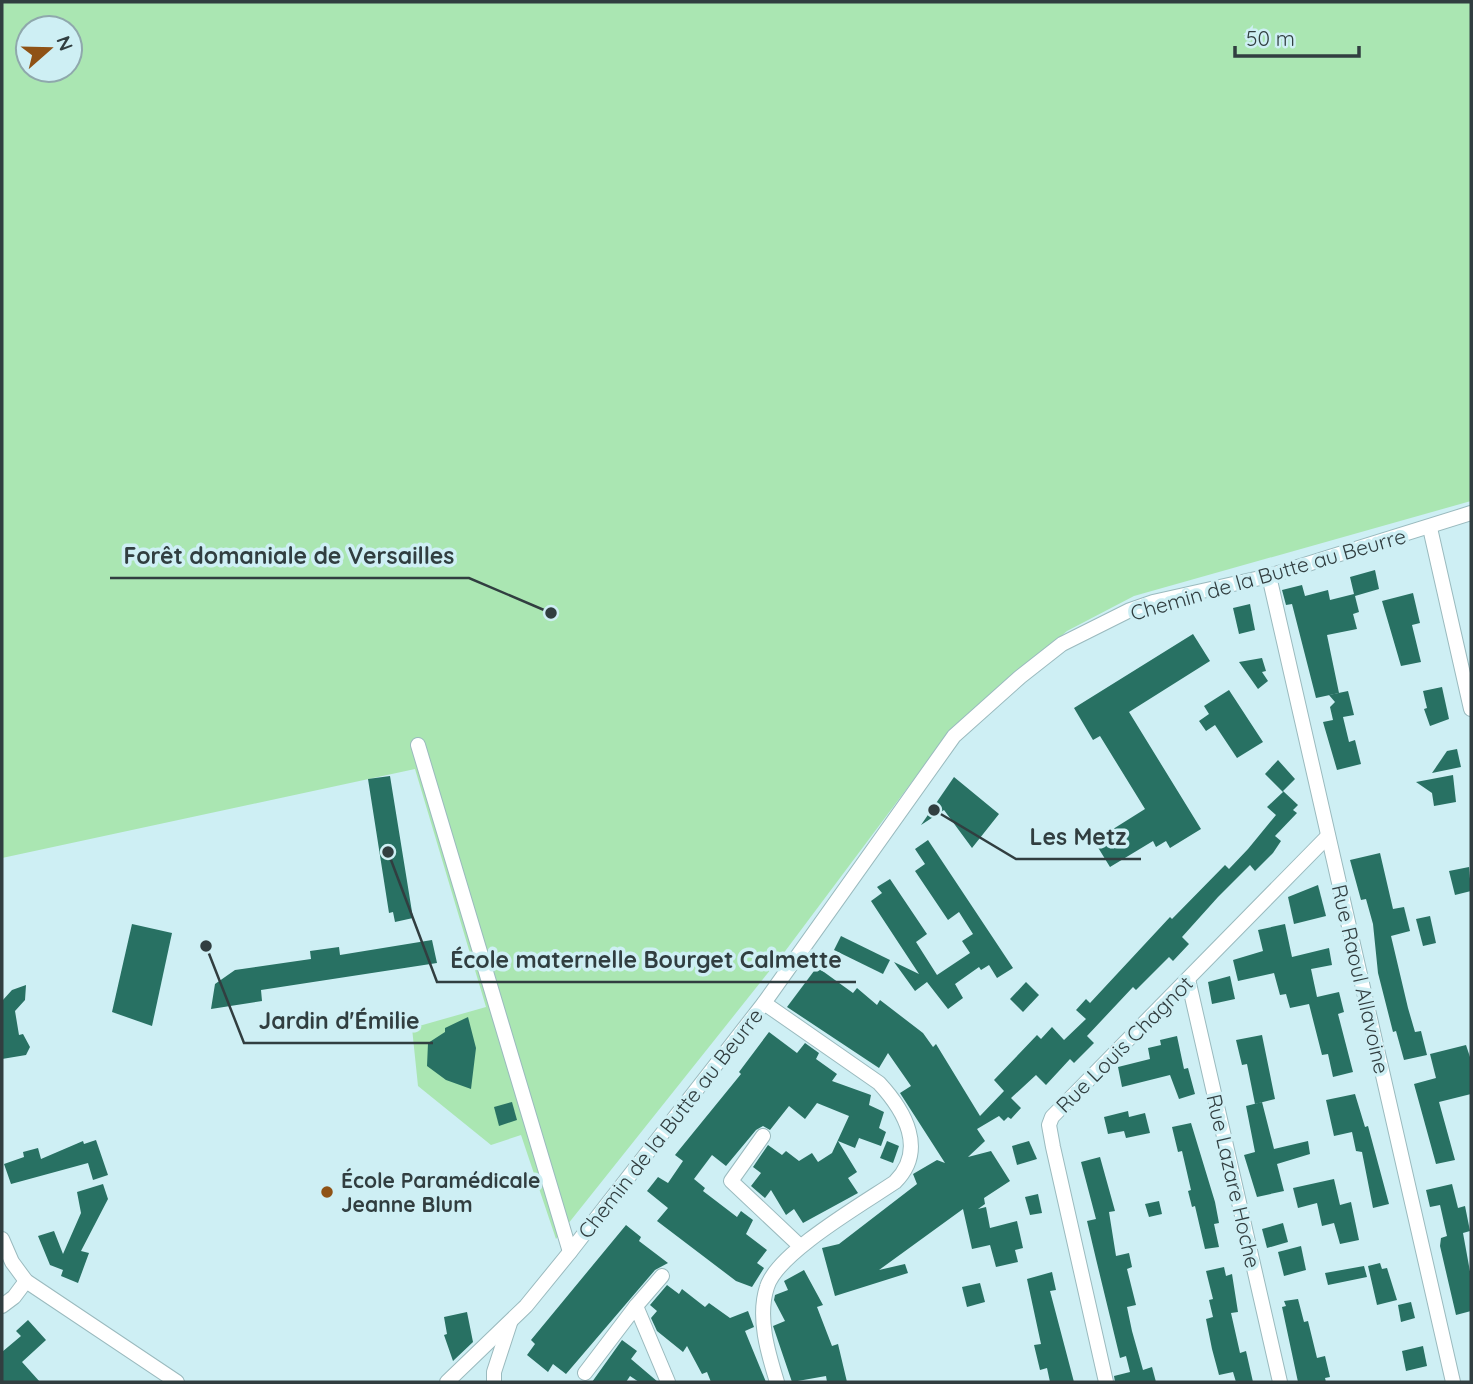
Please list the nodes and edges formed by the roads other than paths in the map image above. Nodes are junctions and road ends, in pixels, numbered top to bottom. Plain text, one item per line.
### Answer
1 (1471, 513) edge
2 (1430, 528) junction
3 (1269, 576) junction
4 (1471, 709) edge
5 (418, 745) dead end
6 (1328, 836) junction
7 (1188, 979) junction
8 (764, 1003) junction
9 (763, 1136) dead end
10 (2, 1239) edge
11 (800, 1246) junction
12 (570, 1251) junction
13 (662, 1276) dead end
14 (26, 1281) junction
15 (2, 1306) edge
16 (636, 1306) junction
17 (511, 1321) junction
18 (467, 1361) junction
19 (585, 1373) dead end
20 (494, 1377) edge
21 (177, 1382) edge
22 (447, 1382) edge
23 (668, 1382) edge
24 (777, 1382) edge
25 (1106, 1382) edge
26 (1280, 1382) edge
27 (1453, 1382) edge

1 - 2 street, Chemin de la Butte au Beurre
2 - 3 street, Chemin de la Butte au Beurre
2 - 4 street
3 - 6 street, Rue Raoul Allavoine
3 - 8 street, Chemin de la Butte au Beurre
5 - 12 street
6 - 7 street, Rue Louis Chagnot
6 - 27 street, Rue Raoul Allavoine
7 - 25 street, Rue Louis Chagnot
7 - 26 street, Rue Lazare Hoche
8 - 11 street
8 - 12 street, Chemin de la Butte au Beurre
9 - 11 street
10 - 14 street
11 - 24 street
12 - 17 street, Chemin de la Butte au Beurre
13 - 16 street
14 - 15 street
14 - 21 street
16 - 19 street
16 - 23 street
17 - 18 street, Chemin de la Butte au Beurre
17 - 20 street, Chemin de la Butte au Beurre
18 - 20 street
18 - 22 street, Chemin de la Butte au Beurre

